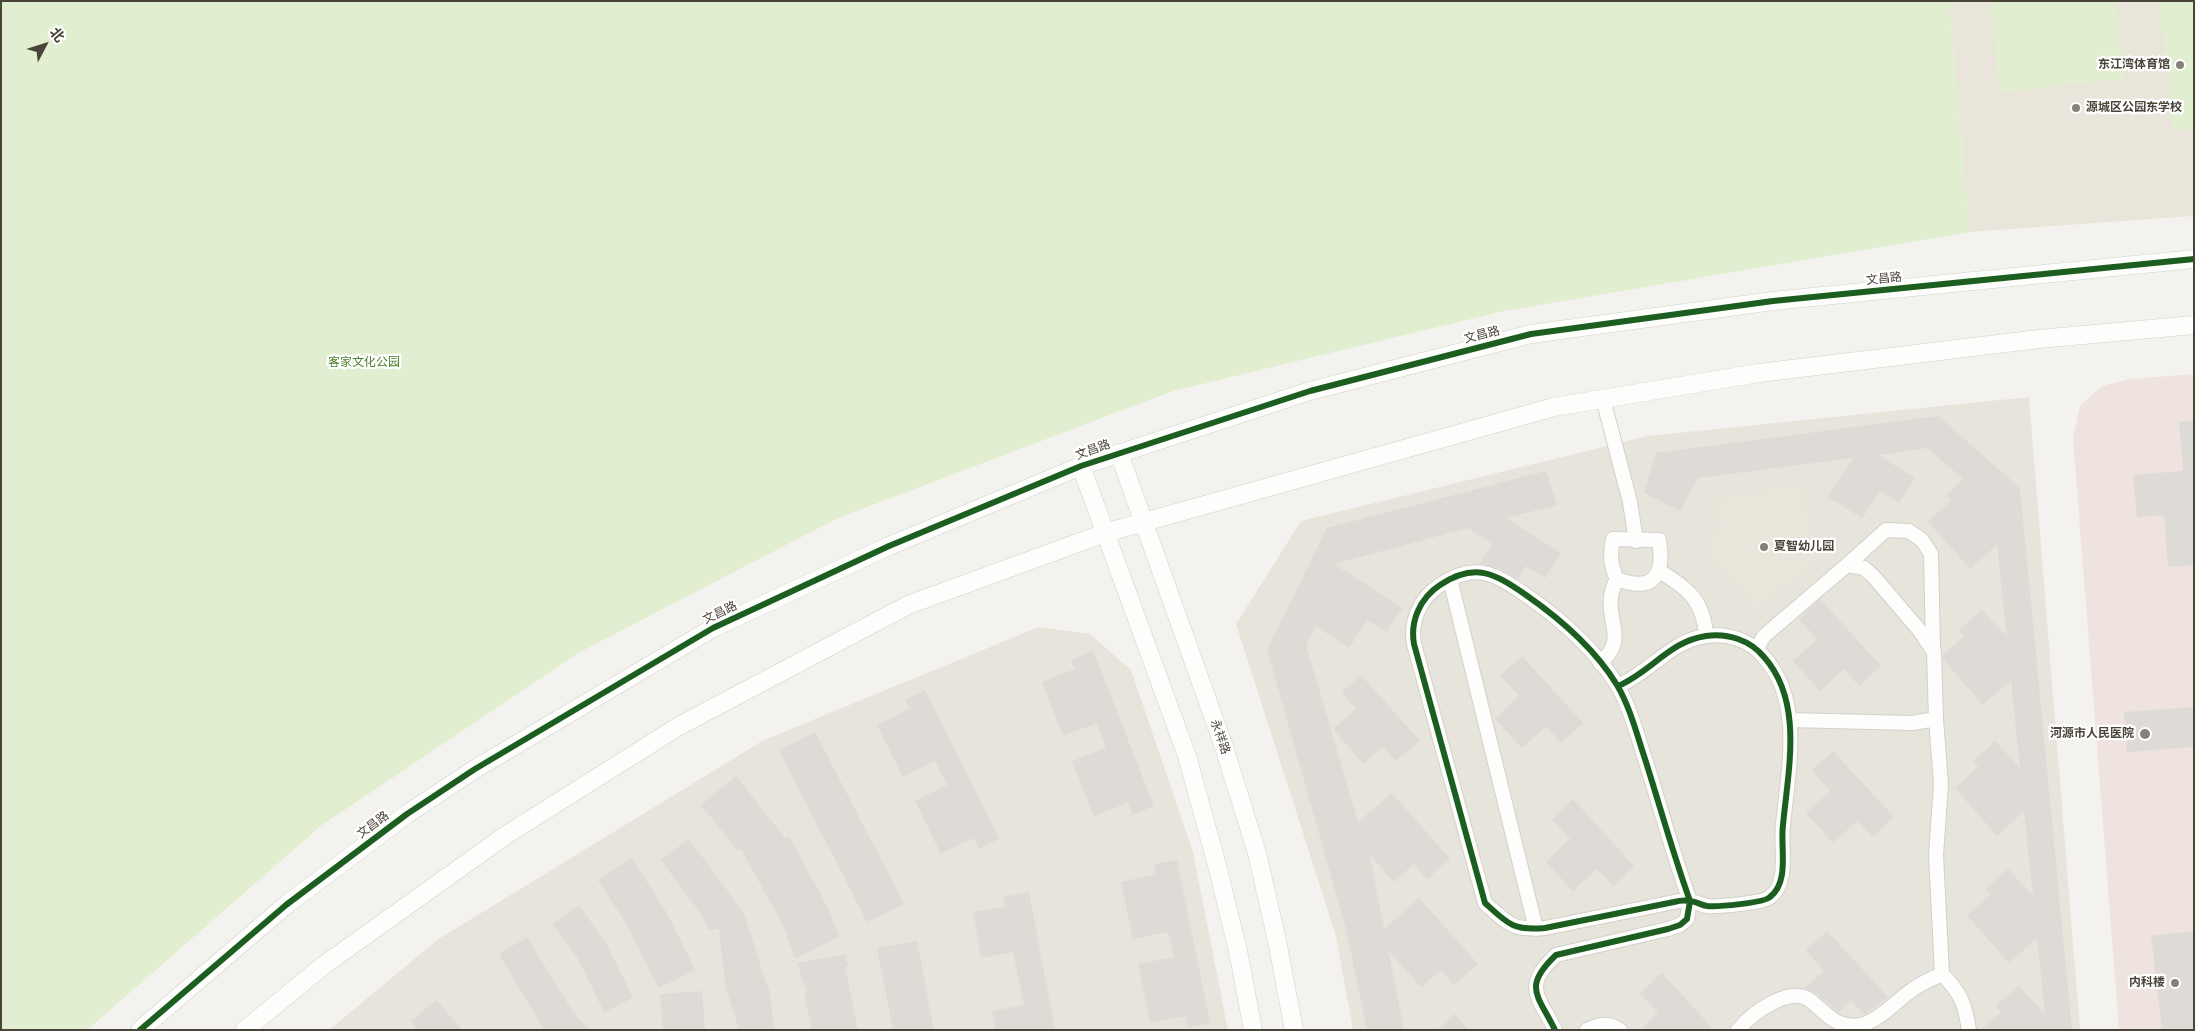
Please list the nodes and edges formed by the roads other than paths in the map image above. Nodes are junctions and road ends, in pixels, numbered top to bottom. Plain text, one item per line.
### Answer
1 (2194, 259) edge
2 (2194, 325) edge
3 (1603, 399) junction
4 (1119, 453) junction
5 (1081, 466) junction
6 (1143, 521) junction
7 (1105, 532) junction
8 (1636, 541) junction
9 (1847, 565) junction
10 (1660, 571) junction
11 (1450, 579) junction
12 (1617, 579) junction
13 (1706, 636) junction
14 (1757, 648) junction
15 (1934, 652) junction
16 (1600, 662) junction
17 (1618, 686) junction
18 (1936, 719) junction
19 (1789, 720) junction
20 (1690, 901) junction
21 (1536, 929) junction
22 (1942, 974) junction
23 (140, 1030) edge
24 (245, 1030) edge
25 (1253, 1030) edge
26 (1294, 1030) edge
27 (1556, 1030) edge
28 (1587, 1030) edge
29 (1620, 1030) edge
30 (1738, 1030) edge
31 (1969, 1030) edge

1 - 4 street, 文昌路
2 - 3 street
3 - 6 street
3 - 8 street
4 - 5 street, 文昌路
4 - 6 street, 永祥路
5 - 7 street
5 - 23 street, 文昌路
6 - 7 street
6 - 26 street, 永祥路
7 - 24 street
7 - 25 street
8 - 10 street
8 - 12 street
9 - 14 street
9 - 15 street
9 - 15 street
10 - 12 street
10 - 13 street
11 - 16 street
11 - 21 street
11 - 21 street
12 - 16 street
13 - 14 street
13 - 17 street
14 - 19 street
15 - 18 street
16 - 17 street
17 - 20 street
18 - 19 street
18 - 22 street
19 - 20 street
20 - 21 street
20 - 27 street
22 - 30 street
22 - 31 street
28 - 29 street

